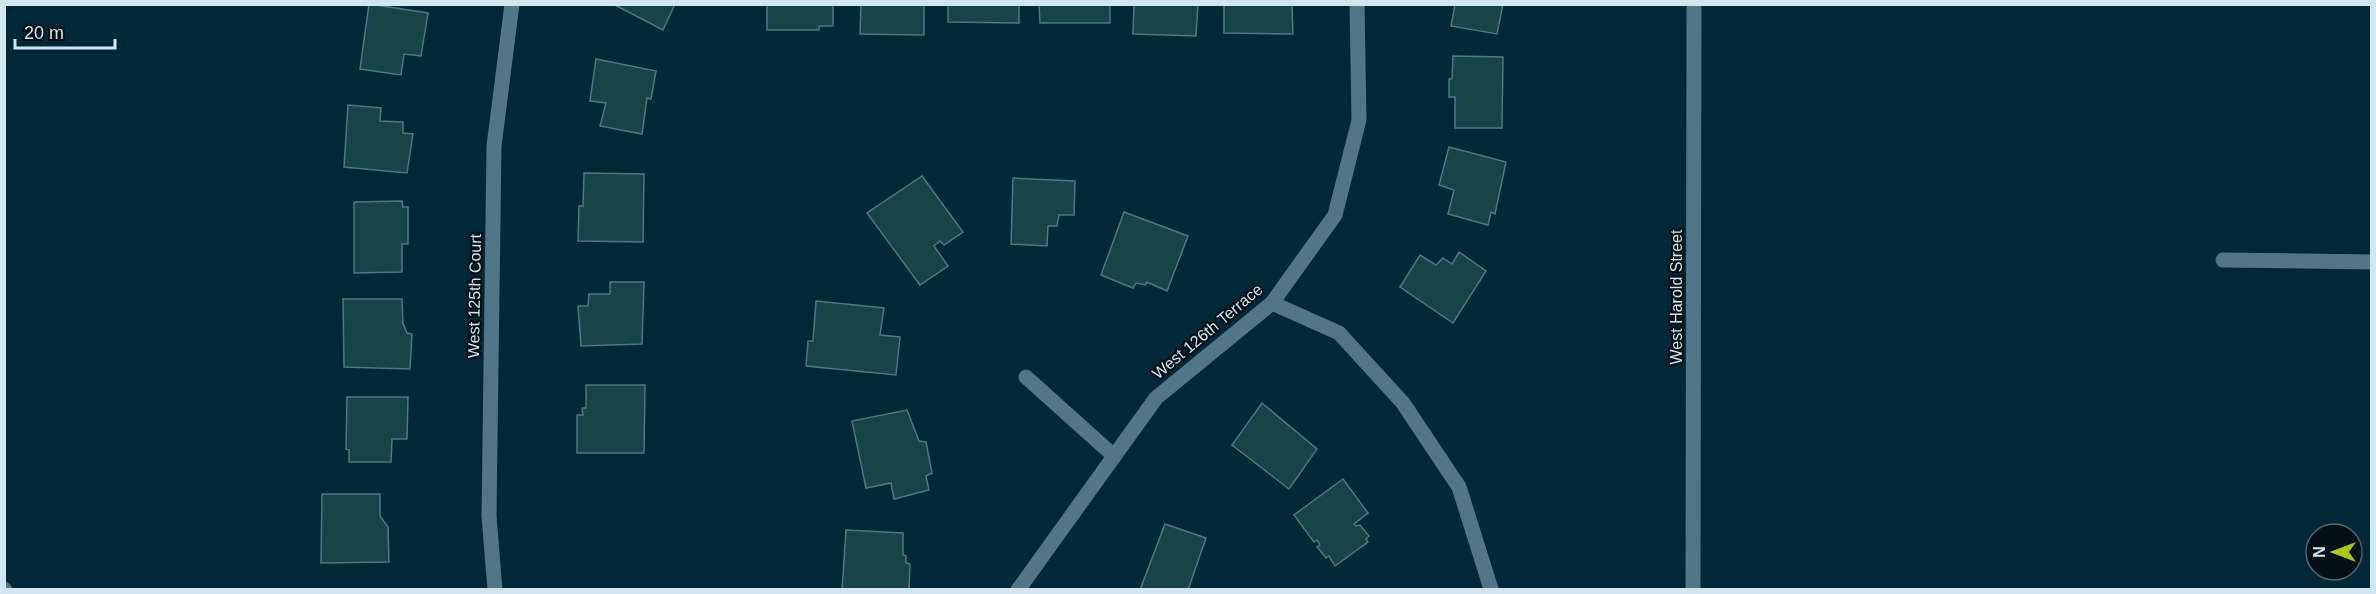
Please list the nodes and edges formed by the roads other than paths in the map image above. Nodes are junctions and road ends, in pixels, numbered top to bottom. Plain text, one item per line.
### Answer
1 (512, 4) edge
2 (1358, 4) edge
3 (1694, 4) edge
4 (2223, 260) dead end
5 (2372, 262) edge
6 (1272, 303) junction
7 (1026, 377) dead end
8 (1114, 456) junction
9 (1491, 589) edge
10 (495, 590) edge
11 (1018, 590) edge
12 (1693, 590) edge

1 - 10 street, West 125th Court
2 - 6 street, West 126th Terrace
3 - 12 street, West Harold Street
4 - 5 street
6 - 8 street, West 126th Terrace
6 - 9 street
7 - 8 street
8 - 11 street, West 126th Terrace

